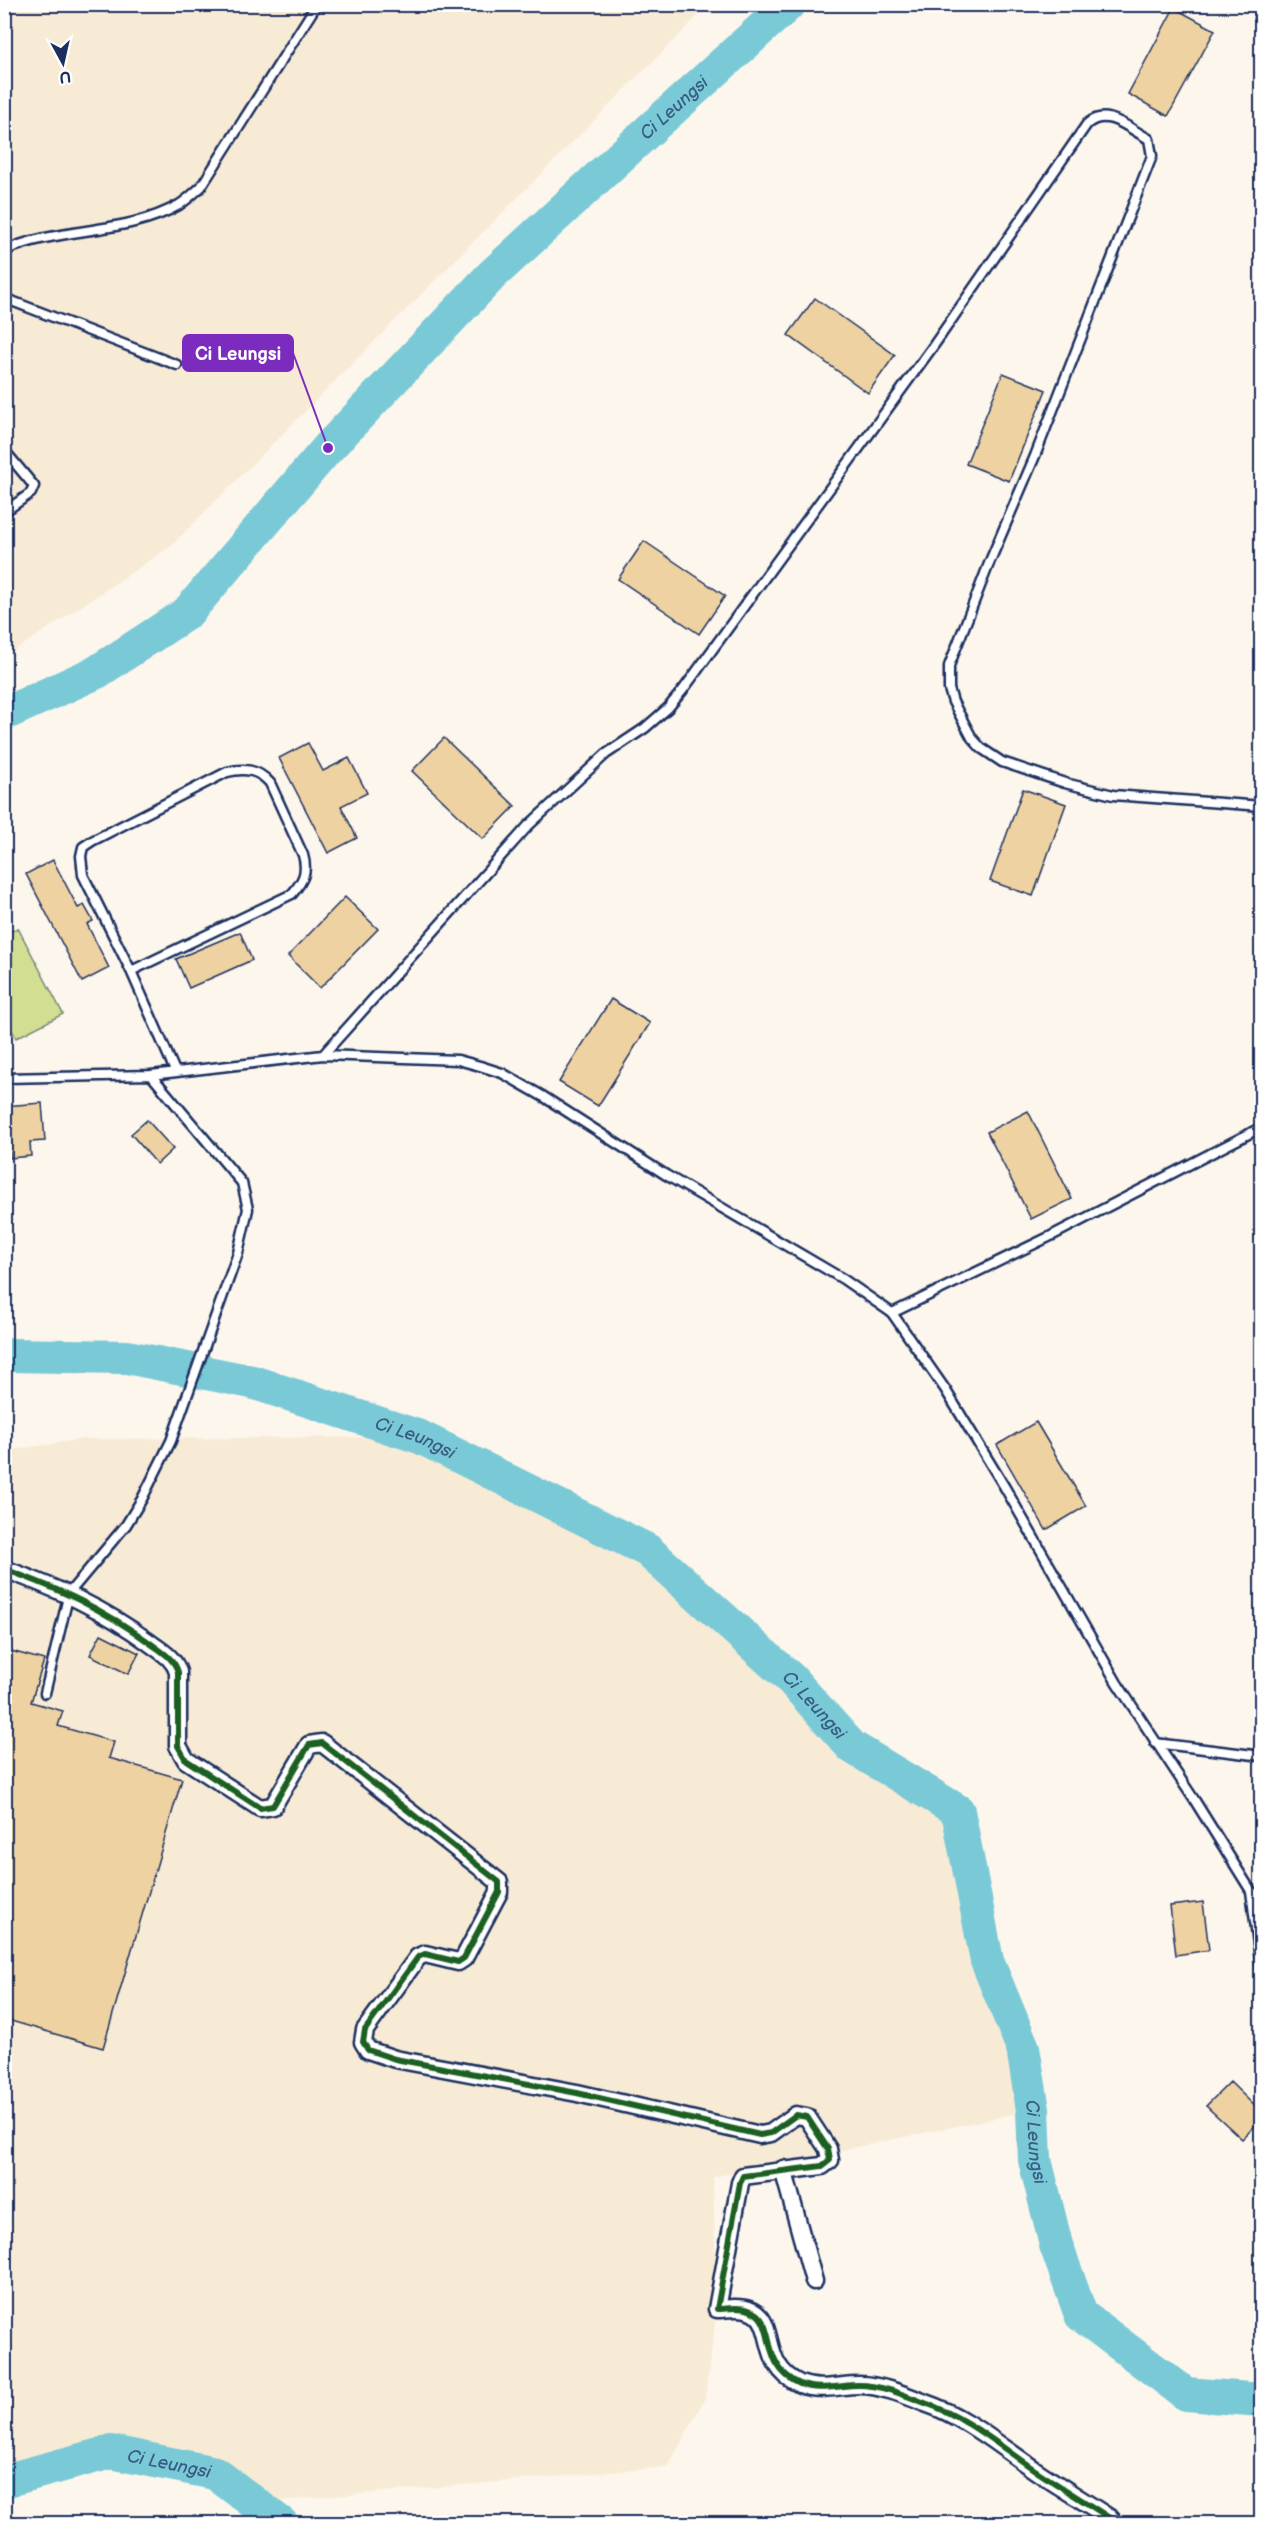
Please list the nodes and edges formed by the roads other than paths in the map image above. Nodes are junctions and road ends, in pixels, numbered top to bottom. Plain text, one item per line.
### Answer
1 (317, 4) edge
2 (4, 251) edge
3 (4, 298) edge
4 (177, 365) dead end
5 (4, 450) edge
6 (4, 512) edge
7 (1262, 806) edge
8 (131, 971) junction
9 (323, 1055) junction
10 (175, 1071) junction
11 (151, 1075) junction
12 (4, 1078) edge
13 (1262, 1127) edge
14 (892, 1313) junction
15 (4, 1569) edge
16 (69, 1593) junction
17 (45, 1693) dead end
18 (1155, 1743) junction
19 (1262, 1756) edge
20 (1251, 1891) junction
21 (1262, 1899) edge
22 (1262, 1975) edge
23 (783, 2169) junction
24 (814, 2281) dead end
25 (1111, 2519) dead end

1 - 2 lane
3 - 4 lane
5 - 6 lane
7 - 9 lane
8 - 8 lane
8 - 10 lane
9 - 10 lane
9 - 14 lane
10 - 11 lane
11 - 12 lane
11 - 16 lane
13 - 14 lane
14 - 18 lane
15 - 16 street
16 - 17 lane
16 - 23 street
18 - 19 lane
18 - 20 lane
20 - 21 lane
20 - 22 lane
23 - 24 street
23 - 25 street

